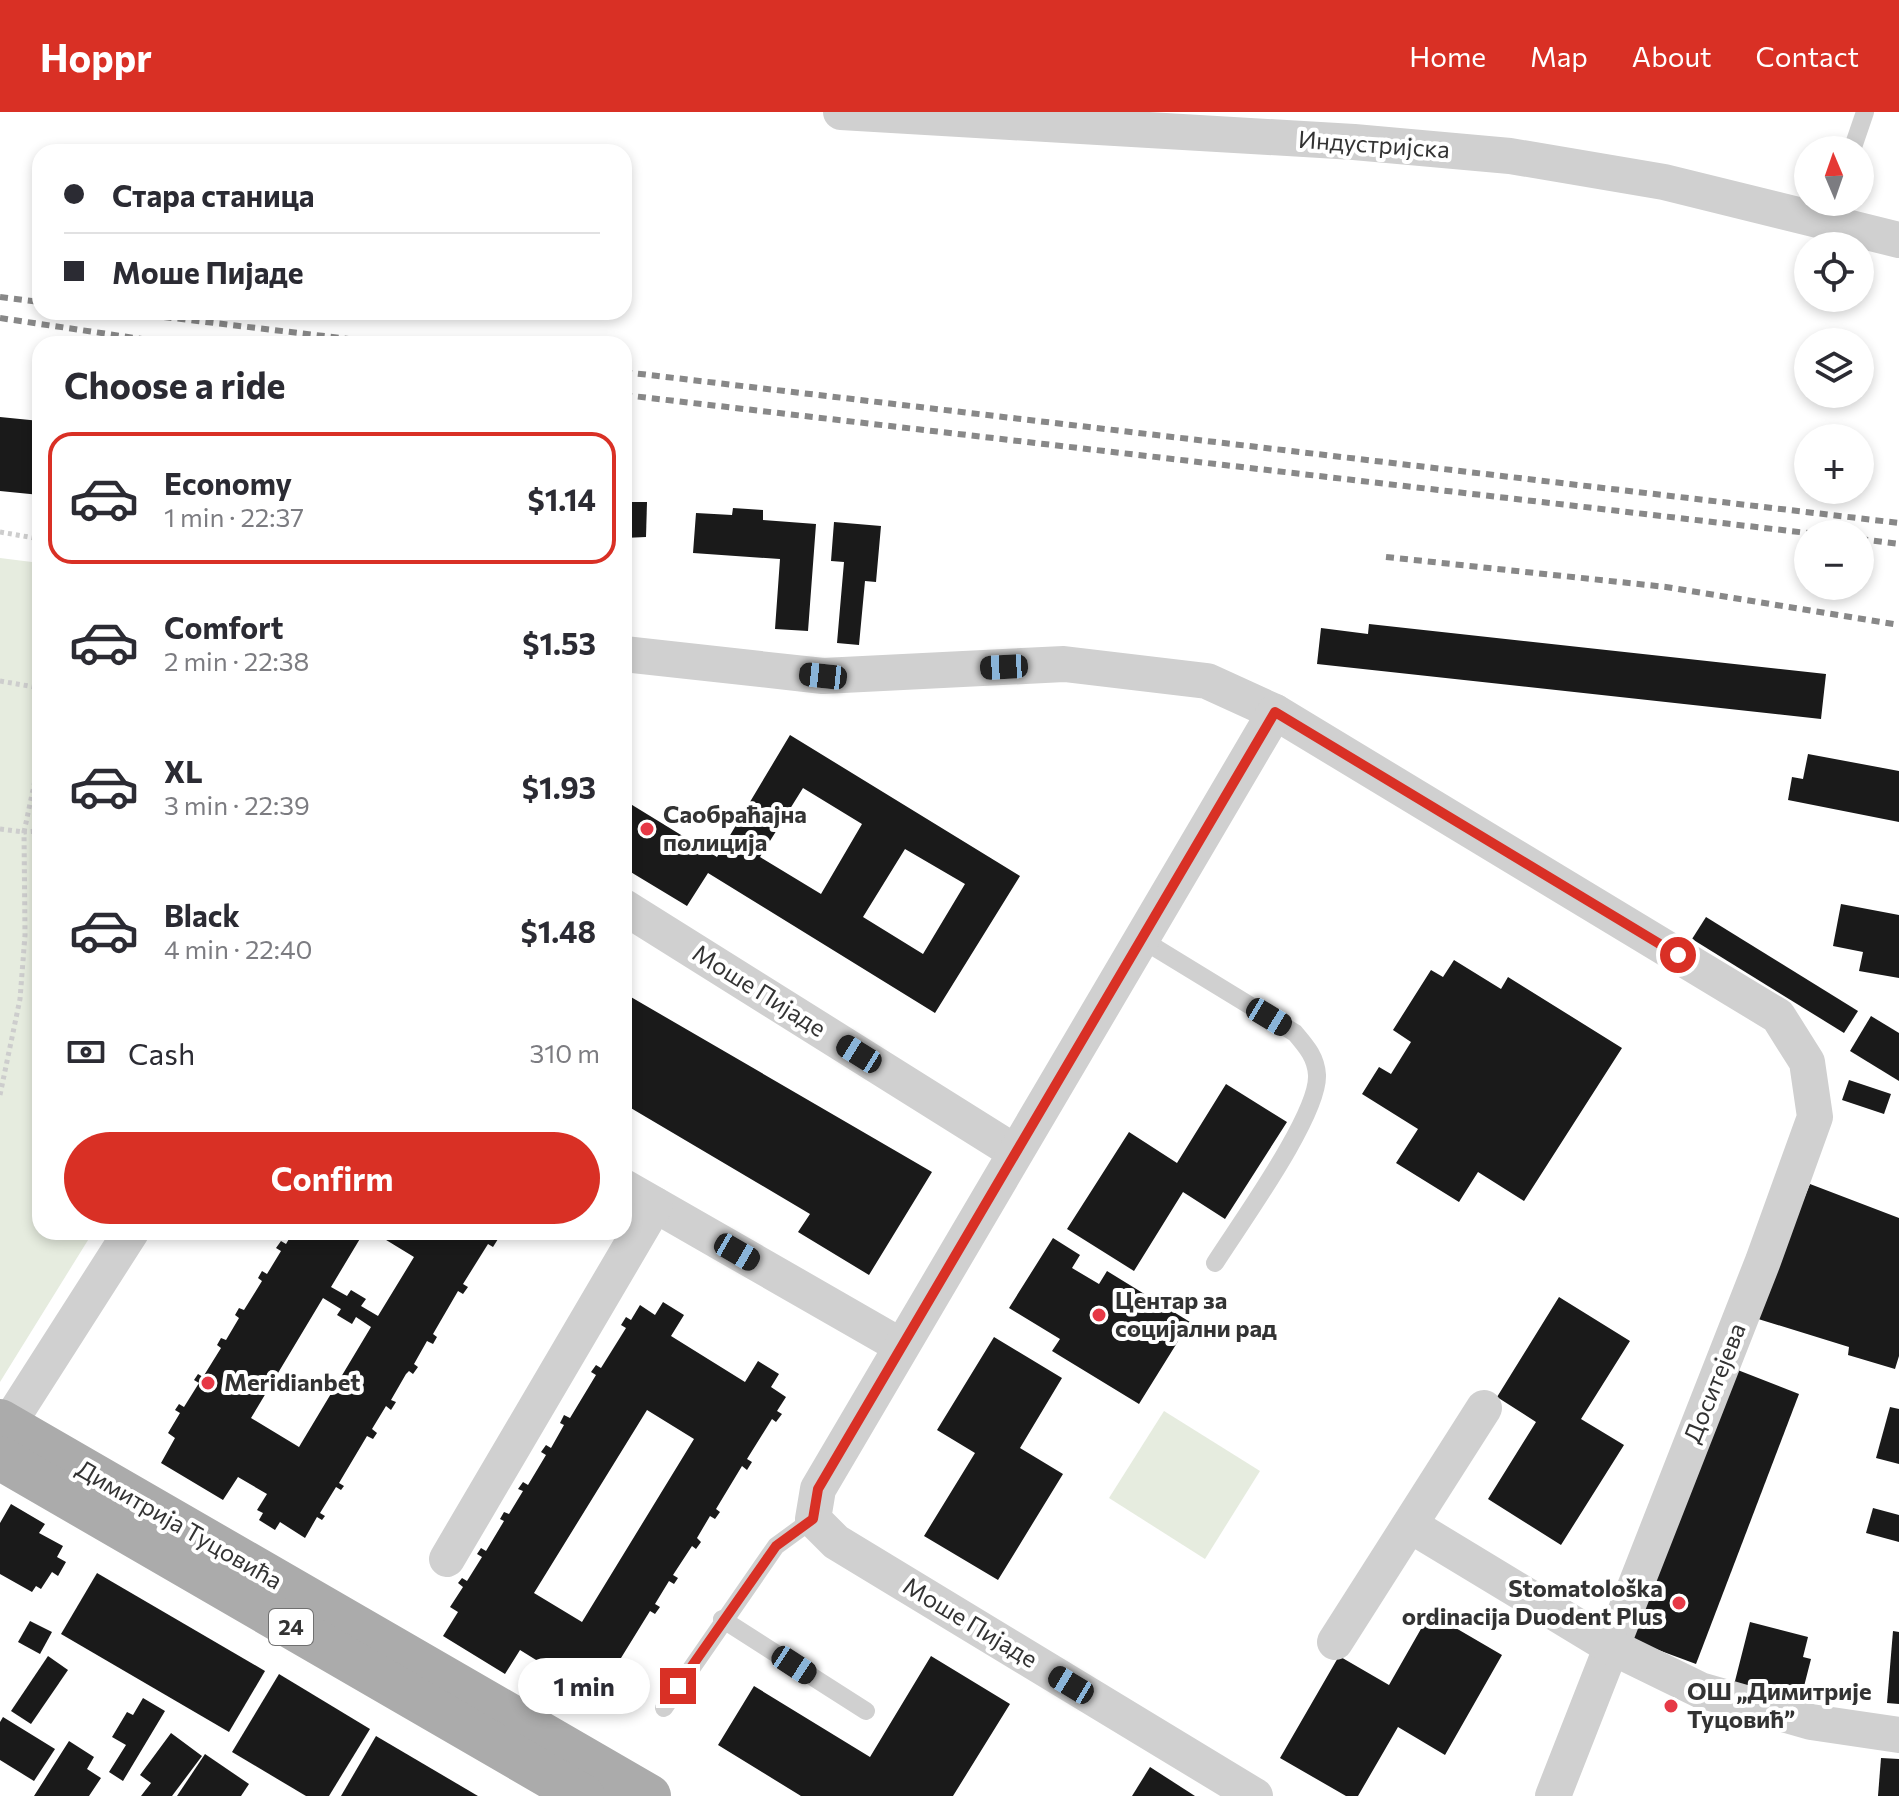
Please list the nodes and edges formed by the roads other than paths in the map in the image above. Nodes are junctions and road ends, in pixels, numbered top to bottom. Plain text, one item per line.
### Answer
1 (841, 112) edge
2 (1865, 112) edge
3 (1857, 136) edge
4 (1794, 206) edge
5 (1839, 216) edge
6 (1899, 240) edge
7 (632, 655) edge
8 (1275, 712) junction
9 (632, 912) edge
10 (1141, 939) junction
11 (1015, 1152) junction
12 (632, 1192) edge
13 (655, 1205) junction
14 (126, 1240) edge
15 (1215, 1263) dead end
16 (901, 1346) junction
17 (1484, 1408) dead end
18 (2, 1435) edge
19 (813, 1519) junction
20 (1410, 1525) junction
21 (447, 1559) dead end
22 (722, 1619) junction
23 (1335, 1642) dead end
24 (1610, 1646) junction
25 (664, 1708) dead end
26 (866, 1711) dead end
27 (1899, 1735) edge
28 (583, 1796) edge
29 (649, 1796) edge
30 (1255, 1796) edge
31 (1553, 1796) edge

1 - 4 street, Индустријска
2 - 3 lane
5 - 6 street, Индустријска
7 - 8 street
8 - 10 street
8 - 24 street, Доситејева
9 - 11 street, Моше Пијаде
10 - 11 street
10 - 15 lane
11 - 16 street
12 - 13 street
13 - 16 street
13 - 21 street
14 - 18 street
16 - 19 street
17 - 20 street
18 - 28 main road, Димитрија Туцовића / 24
18 - 29 main road, Димитрија Туцовића / 24
19 - 22 lane
19 - 30 street, Моше Пијаде
20 - 23 street
20 - 24 street
22 - 25 lane
22 - 26 lane
24 - 27 street
24 - 31 street, Доситејева

